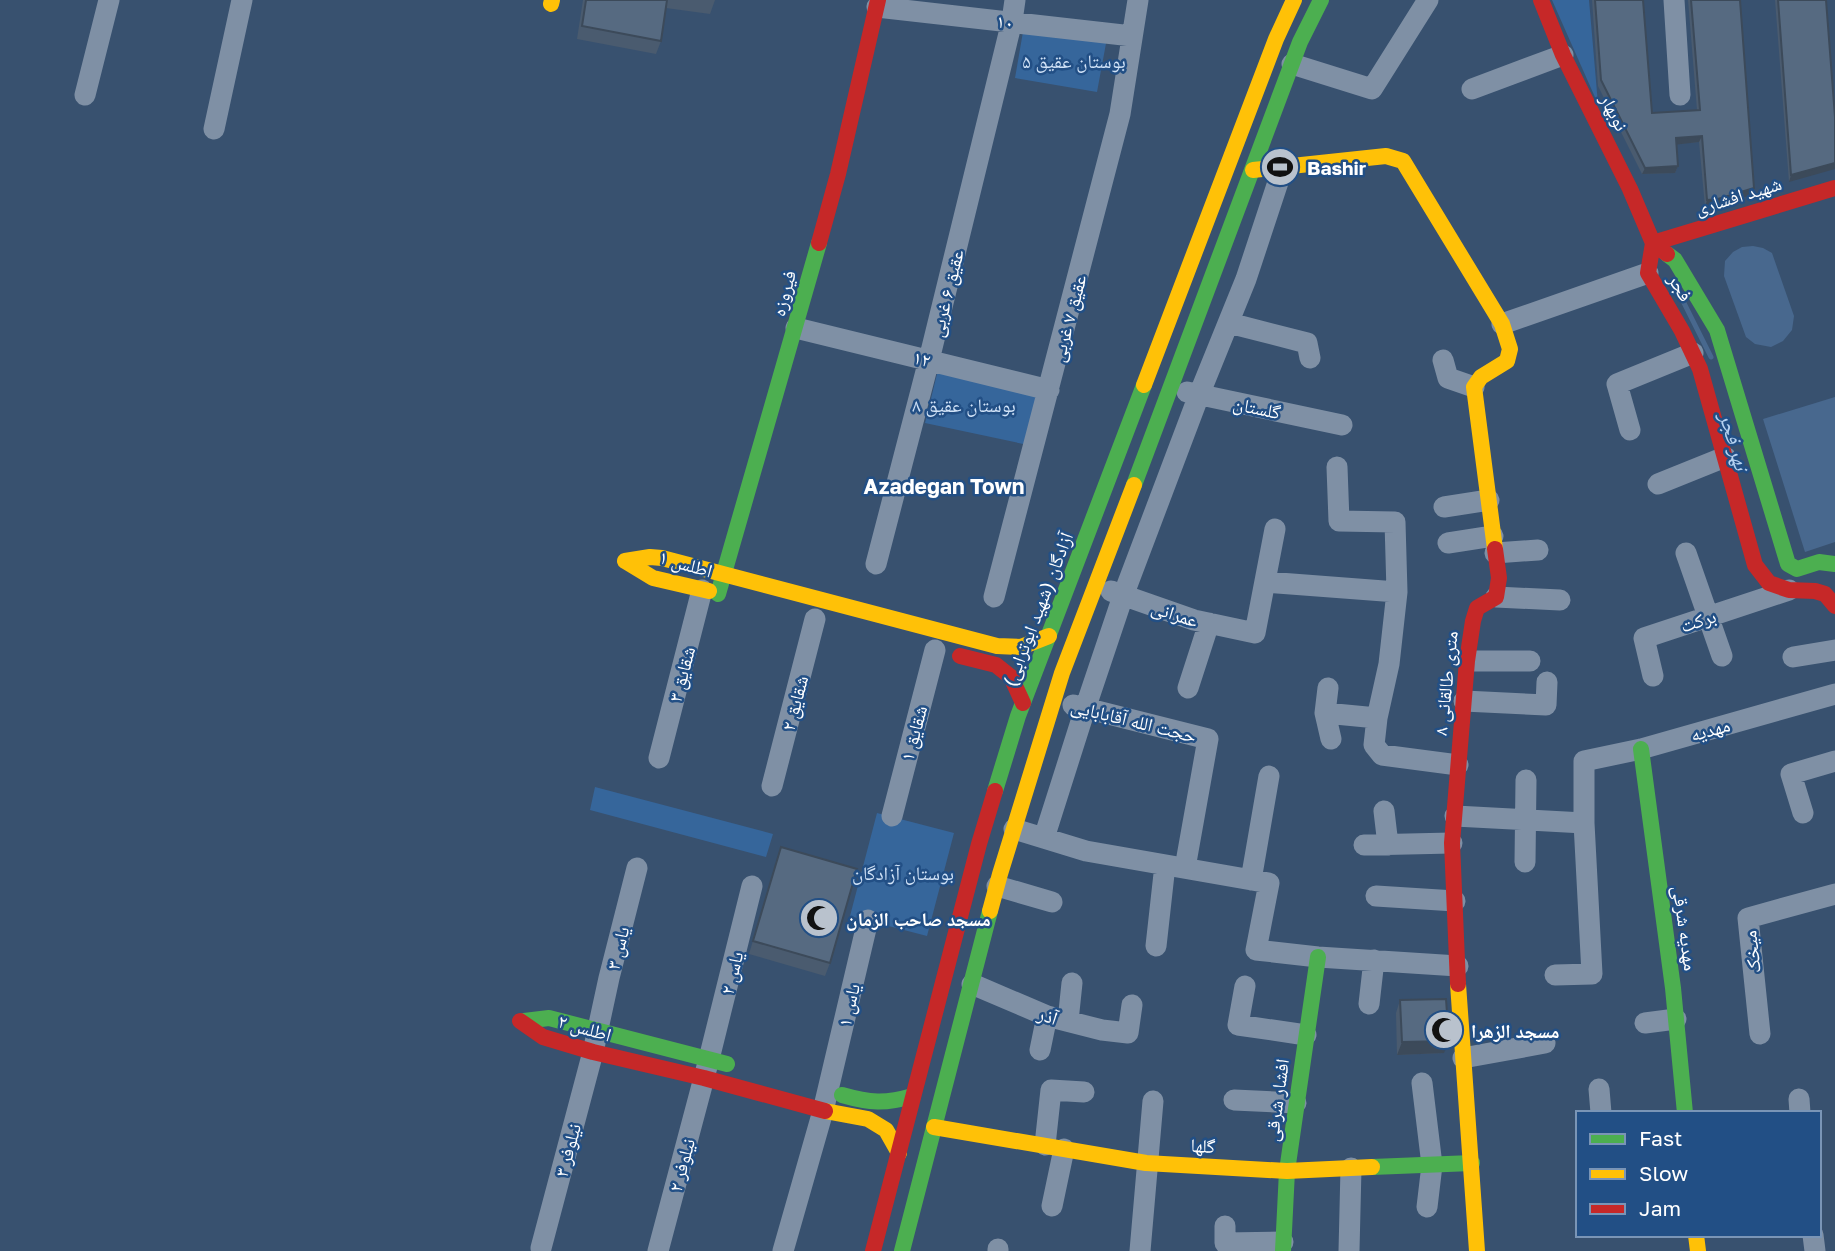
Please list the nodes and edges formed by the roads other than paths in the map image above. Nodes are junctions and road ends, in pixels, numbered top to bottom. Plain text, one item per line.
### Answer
1 (109, 0) edge
2 (242, 0) edge
3 (1015, 0) edge
4 (1138, 0) edge
5 (1294, 0) edge
6 (1321, 0) edge
7 (1541, 0) edge
8 (1674, 0) edge
9 (877, 4) edge
10 (1418, 4) edge
11 (1012, 22) junction
12 (1132, 36) junction
13 (1563, 55) junction
14 (1292, 64) junction
15 (1472, 89) dead end
16 (85, 95) dead end
17 (1680, 95) dead end
18 (214, 129) dead end
19 (1283, 167) junction
20 (1253, 170) junction
21 (1835, 188) edge
22 (1653, 243) junction
23 (1648, 272) junction
24 (1228, 323) junction
25 (1502, 324) junction
26 (796, 328) junction
27 (1693, 353) junction
28 (1310, 358) dead end
29 (929, 360) junction
30 (1443, 360) dead end
31 (1474, 387) junction
32 (1171, 389) junction
33 (1049, 390) junction
34 (1199, 395) junction
35 (1342, 425) dead end
36 (1630, 430) dead end
37 (1725, 457) junction
38 (1337, 467) dead end
39 (1658, 484) dead end
40 (1489, 500) junction
41 (1444, 507) dead end
42 (1275, 529) dead end
43 (1448, 543) dead end
44 (1494, 544) junction
45 (1538, 550) dead end
46 (1686, 553) dead end
47 (876, 564) dead end
48 (1835, 564) edge
49 (723, 574) junction
50 (1265, 582) junction
51 (1096, 586) junction
52 (1789, 590) junction
53 (1397, 592) junction
54 (717, 594) junction
55 (1123, 596) junction
56 (994, 597) dead end
57 (1496, 597) junction
58 (1560, 600) dead end
59 (1835, 606) edge
60 (1708, 617) junction
61 (816, 619) dead end
62 (1209, 623) junction
63 (1049, 636) junction
64 (928, 648) joint
65 (1835, 650) edge
66 (1722, 656) dead end
67 (1793, 656) dead end
68 (1467, 661) junction
69 (1531, 661) dead end
70 (1653, 676) dead end
71 (1547, 682) dead end
72 (1188, 688) dead end
73 (1328, 688) dead end
74 (1835, 694) edge
75 (1054, 699) junction
76 (1464, 701) junction
77 (1023, 703) junction
78 (1085, 709) junction
79 (1325, 713) junction
80 (1377, 718) junction
81 (1331, 739) dead end
82 (1641, 749) junction
83 (659, 758) dead end
84 (1835, 761) edge
85 (1458, 765) junction
86 (1269, 776) dead end
87 (1526, 780) dead end
88 (772, 786) dead end
89 (1384, 811) dead end
90 (1803, 813) dead end
91 (892, 816) dead end
92 (1455, 816) junction
93 (1526, 820) junction
94 (1584, 823) junction
95 (1014, 829) junction
96 (1044, 838) junction
97 (1452, 843) junction
98 (1364, 845) dead end
99 (1388, 845) junction
100 (1525, 862) dead end
101 (973, 867) junction
102 (1175, 867) junction
103 (637, 868) dead end
104 (998, 880) junction
105 (1251, 880) junction
106 (752, 886) dead end
107 (1835, 894) edge
108 (1376, 896) dead end
109 (1455, 901) junction
110 (1052, 902) dead end
111 (868, 920) dead end
112 (1156, 946) dead end
113 (1318, 957) junction
114 (1374, 960) junction
115 (1458, 966) junction
116 (1555, 975) dead end
117 (1072, 983) dead end
118 (971, 984) junction
119 (1245, 986) dead end
120 (1369, 1004) dead end
121 (1132, 1005) dead end
122 (1057, 1018) junction
123 (1676, 1019) junction
124 (1645, 1023) dead end
125 (598, 1029) junction
126 (1760, 1034) dead end
127 (1306, 1035) junction
128 (1545, 1043) dead end
129 (1040, 1051) dead end
130 (593, 1052) junction
131 (1463, 1058) junction
132 (706, 1069) junction
133 (749, 1069) dead end
134 (1422, 1083) dead end
135 (1599, 1089) dead end
136 (1084, 1092) dead end
137 (822, 1096) junction
138 (913, 1096) junction
139 (1234, 1100) dead end
140 (1153, 1101) dead end
141 (1296, 1103) junction
142 (1601, 1111) edge
143 (1685, 1111) edge
144 (934, 1127) junction
145 (1055, 1147) junction
146 (899, 1153) junction
147 (1146, 1163) junction
148 (1472, 1163) junction
149 (1432, 1165) junction
150 (1351, 1168) junction
151 (1287, 1171) junction
152 (1052, 1206) dead end
153 (1427, 1207) dead end
154 (1225, 1226) dead end
155 (1283, 1247) edge
156 (541, 1248) dead end
157 (657, 1251) edge
158 (783, 1251) edge
159 (873, 1251) edge
160 (902, 1251) edge
161 (1140, 1251) edge
162 (1349, 1251) edge
163 (1477, 1251) edge

1 - 16 street
2 - 18 street
3 - 11 street, عقیق ۶ غربی
4 - 12 street, عقیق ۷ غربی
5 - 63 street, آزادگان (شهید ابوترابی)
6 - 14 street
7 - 13 street, نوبهار
8 - 17 street
9 - 11 street, ۱۰
9 - 26 street, فیروزه
10 - 14 street
11 - 12 street, ۱۰
11 - 29 street, عقیق ۶ غربی
12 - 33 street, عقیق ۷ غربی
13 - 15 street
13 - 22 street, نوبهار
14 - 20 street
19 - 20 street
19 - 24 street
19 - 25 street
20 - 32 street
21 - 22 street, شهید افشاری
22 - 23 street, فجر
22 - 48 street, فجر
23 - 25 street
23 - 27 street, فجر
24 - 28 street
24 - 34 street
25 - 31 street
26 - 29 street, ۱۲
26 - 49 street, فیروزه
27 - 36 street
27 - 37 street, فجر
29 - 33 street, ۱۲
29 - 47 street, عقیق ۶ غربی
30 - 31 street
31 - 40 street
32 - 34 street, گلستان
32 - 51 street
33 - 56 street, عقیق ۷ غربی
34 - 35 street, گلستان
34 - 55 street
37 - 39 street
37 - 52 street, فجر
38 - 53 street
40 - 41 street
40 - 44 street
42 - 50 street
43 - 44 street
44 - 45 street
44 - 57 street
46 - 60 street
49 - 54 street, فیروزه
49 - 54 street, اطلس ۱
49 - 63 street, اطلس ۱
50 - 53 street
50 - 62 street, عمرانی
51 - 55 street, عمرانی
51 - 75 street
52 - 59 street, فجر
52 - 60 street, برکت
53 - 80 street
54 - 83 street, شقایق ۳
55 - 62 street, عمرانی
55 - 78 street
57 - 58 street
57 - 68 street, ۸ متری طالقانی
60 - 66 street
60 - 70 street, برکت
61 - 88 street, شقایق ۲
62 - 72 street
63 - 77 street, آزادگان (شهید ابوترابی)
64 - 77 street
64 - 91 street, شقایق ۱
65 - 67 street
68 - 69 street
68 - 76 street, ۸ متری طالقانی
71 - 76 street
73 - 79 street
74 - 82 street, مهدیه
75 - 78 street, حجت الله آقابابایی
75 - 95 street
76 - 85 street, ۸ متری طالقانی
77 - 101 street, آزادگان (شهید ابوترابی)
78 - 96 street
78 - 102 street, حجت الله آقابابایی
79 - 80 street
79 - 81 street
80 - 85 street
82 - 94 street, مهدیه
82 - 123 street, مهدیه شرقی
84 - 90 street
85 - 92 street, ۸ متری طالقانی
86 - 105 street
87 - 93 street
89 - 99 street
92 - 93 street
92 - 97 street, ۸ متری طالقانی
93 - 94 street
93 - 100 street
94 - 116 street
95 - 96 street
95 - 104 street
96 - 102 street
97 - 99 street
97 - 109 street, ۸ متری طالقانی
98 - 99 street
101 - 104 street
101 - 138 street, آزادگان (شهید ابوترابی)
102 - 105 street
102 - 112 street
103 - 125 street, یاس ۳
104 - 110 street
104 - 118 street
105 - 113 street
106 - 132 street, یاس ۲
107 - 126 street, میخک
108 - 109 street
109 - 115 street, ۸ متری طالقانی
111 - 137 street, یاس ۱
113 - 114 street
113 - 127 street, افشار شرقی
114 - 115 street
114 - 120 street
115 - 131 street, ۸ متری طالقانی
117 - 122 street
118 - 122 street, آذر
118 - 144 street
119 - 127 street
121 - 122 street, آذر
122 - 129 street
123 - 124 street
123 - 143 street, مهدیه شرقی
125 - 130 street, یاس ۳
125 - 130 street, اطلس ۲
125 - 132 street, اطلس ۲
127 - 141 street, افشار شرقی
128 - 131 street
130 - 132 street, اطلس ۲
130 - 156 street, نیلوفر ۳
131 - 148 street, ۸ متری طالقانی
132 - 133 street, اطلس ۲
132 - 137 street, اطلس ۲
132 - 157 street, نیلوفر ۲
134 - 149 street
135 - 142 street
136 - 145 street
137 - 138 street, اطلس ۲
137 - 146 street, اطلس ۲
137 - 158 street, یاس ۱
138 - 146 street, آزادگان (شهید ابوترابی)
139 - 141 street
140 - 147 street
141 - 151 street, افشار شرقی
144 - 145 street, گلها
144 - 160 street
145 - 147 street, گلها
145 - 152 street
146 - 159 street, آزادگان (شهید ابوترابی)
147 - 151 street, گلها
147 - 161 street
148 - 149 street, گلها
148 - 163 street, ۸ متری طالقانی
149 - 150 street, گلها
149 - 153 street
150 - 151 street, گلها
150 - 162 street
151 - 155 street, افشار شرقی
154 - 155 street

